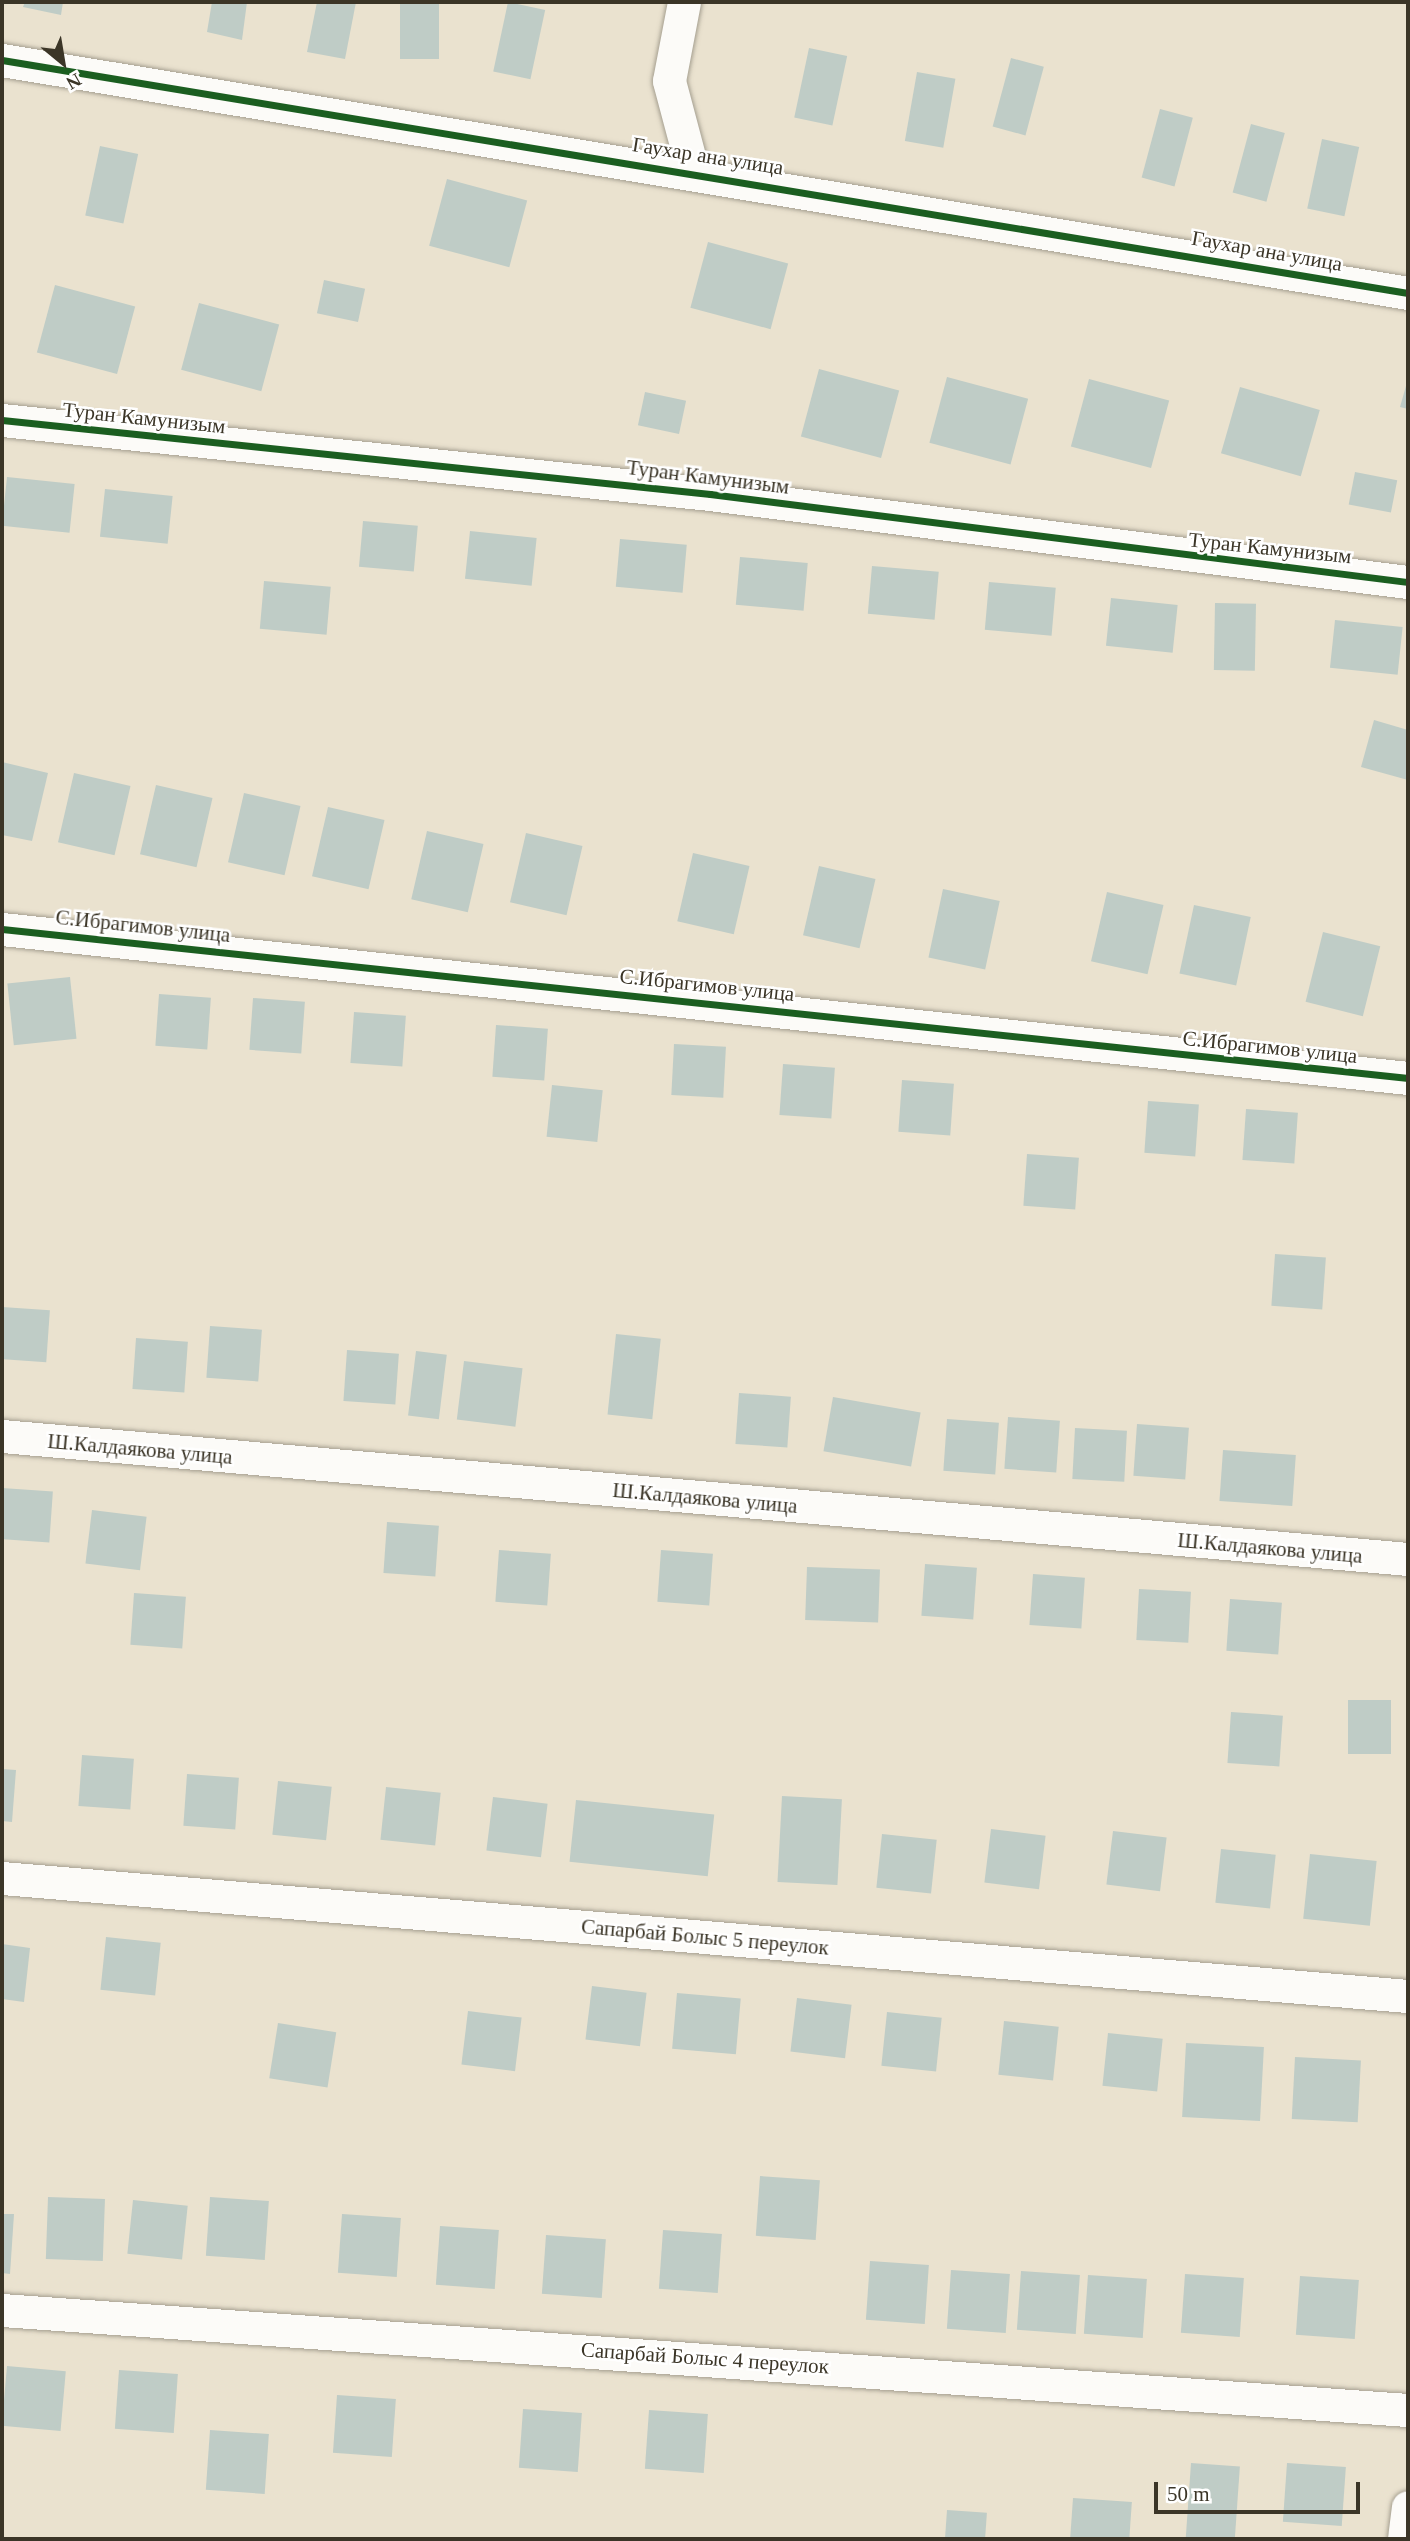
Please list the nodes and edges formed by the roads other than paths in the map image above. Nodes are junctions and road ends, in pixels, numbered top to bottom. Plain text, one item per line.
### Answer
1 (684, 2) edge
2 (2, 60) edge
3 (693, 171) junction
4 (1408, 293) edge
5 (2, 420) edge
6 (1408, 582) edge
7 (2, 929) edge
8 (1408, 1078) edge
9 (2, 1436) edge
10 (1408, 1559) edge
11 (2, 1878) edge
12 (1408, 1996) edge
13 (2, 2310) edge
14 (1408, 2410) edge
15 (1408, 2507) edge
16 (1404, 2539) edge

1 - 3 street
2 - 3 street, Гаухар ана улица
3 - 4 street, Гаухар ана улица
5 - 6 street, Туран Камунизым
7 - 8 street, С.Ибрагимов улица
9 - 10 street, Ш.Калдаякова улица
11 - 12 street, Сапарбай Болыс 5 переулок
13 - 14 street, Сапарбай Болыс 4 переулок
15 - 16 street

